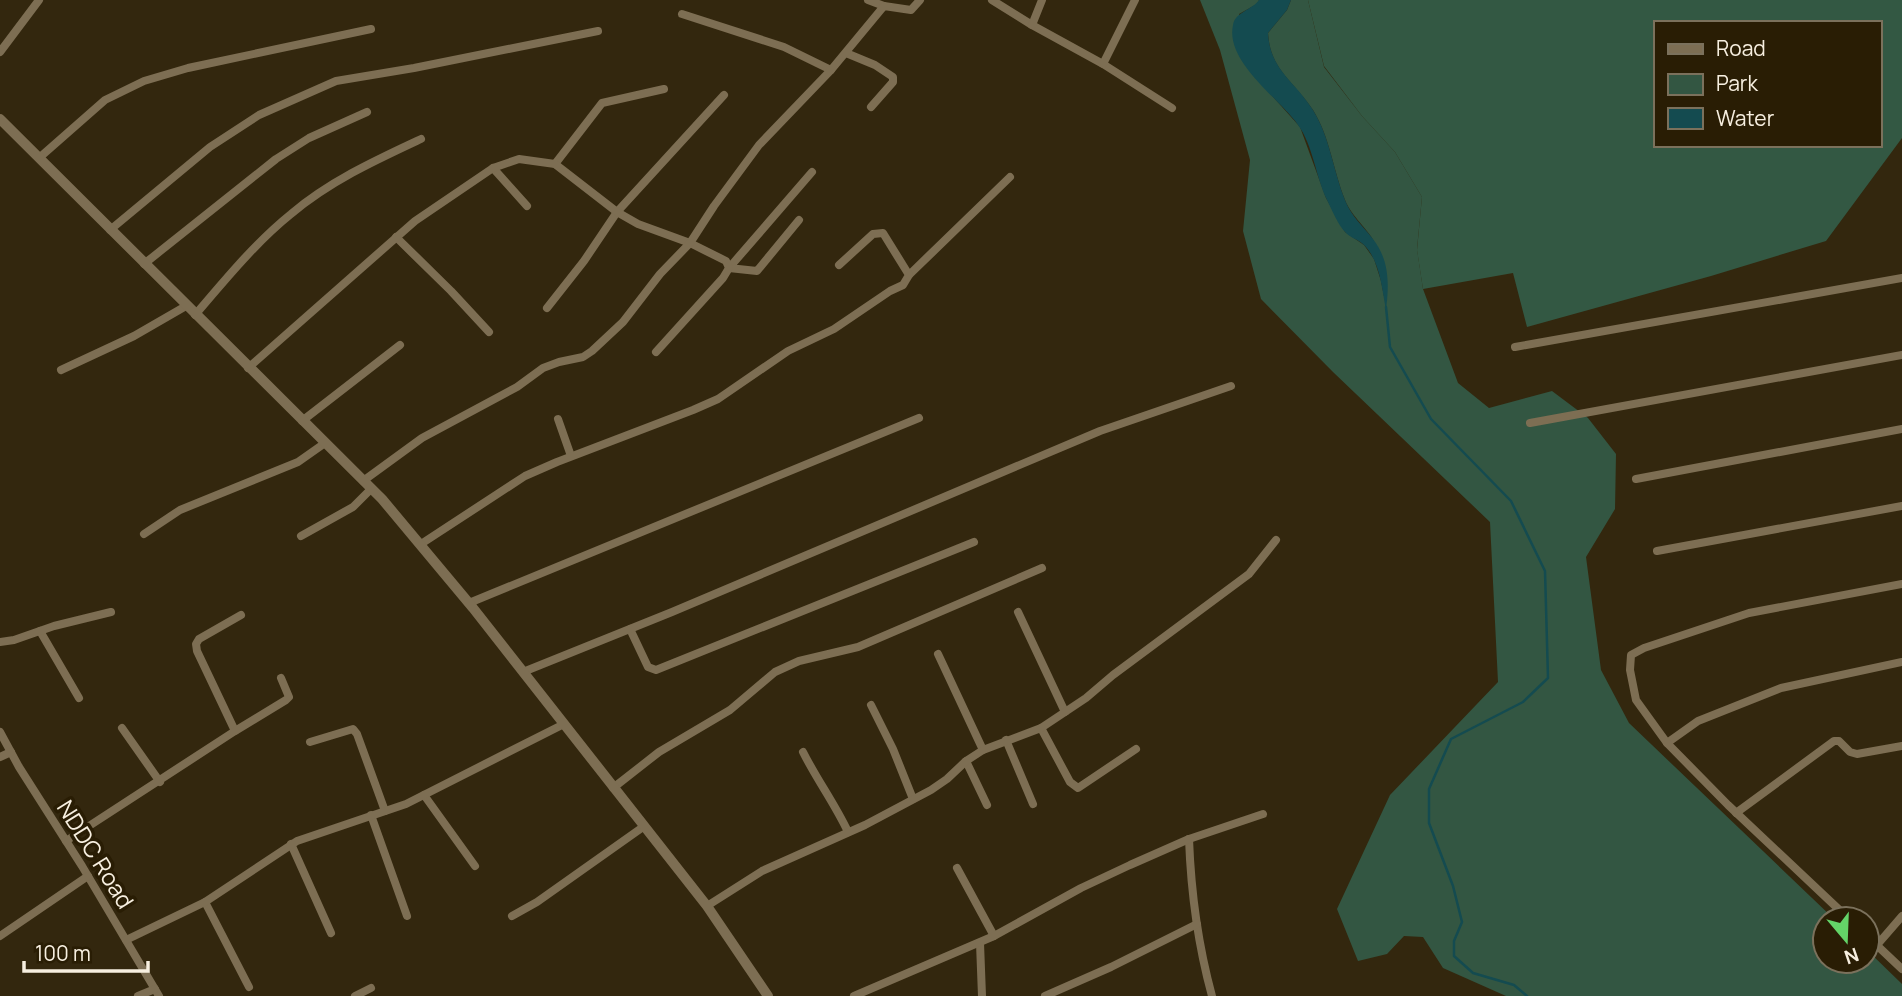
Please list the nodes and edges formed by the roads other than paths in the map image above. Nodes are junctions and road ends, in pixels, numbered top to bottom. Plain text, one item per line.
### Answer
1 (39, 0) edge
2 (868, 0) edge
3 (920, 0) edge
4 (992, 0) edge
5 (1042, 0) edge
6 (1135, 0) edge
7 (884, 6) junction
8 (682, 14) dead end
9 (1031, 26) junction
10 (371, 29) dead end
11 (598, 31) dead end
12 (0, 52) edge
13 (846, 53) junction
14 (1103, 64) junction
15 (831, 70) junction
16 (664, 89) dead end
17 (724, 95) dead end
18 (871, 107) dead end
19 (1171, 108) dead end
20 (367, 112) dead end
21 (0, 118) edge
22 (421, 139) dead end
23 (39, 158) junction
24 (555, 164) junction
25 (493, 168) junction
26 (812, 172) dead end
27 (1010, 177) dead end
28 (527, 206) dead end
29 (617, 212) junction
30 (799, 220) dead end
31 (110, 230) junction
32 (396, 237) junction
33 (691, 243) junction
34 (144, 264) junction
35 (839, 265) dead end
36 (729, 268) junction
37 (909, 275) junction
38 (1902, 278) edge
39 (186, 306) junction
40 (547, 308) dead end
41 (195, 315) junction
42 (489, 332) dead end
43 (400, 345) dead end
44 (1516, 347) dead end
45 (656, 352) dead end
46 (1902, 355) edge
47 (248, 368) junction
48 (61, 370) dead end
49 (1231, 386) dead end
50 (919, 418) dead end
51 (558, 419) dead end
52 (302, 421) junction
53 (1530, 424) dead end
54 (1902, 429) edge
55 (325, 443) junction
56 (571, 456) junction
57 (1636, 479) dead end
58 (367, 485) junction
59 (1902, 506) edge
60 (144, 534) dead end
61 (301, 536) dead end
62 (1276, 540) dead end
63 (974, 542) dead end
64 (421, 544) junction
65 (1657, 551) dead end
66 (1042, 568) dead end
67 (1902, 584) edge
68 (469, 603) junction
69 (111, 612) dead end
70 (1018, 612) dead end
71 (241, 615) dead end
72 (629, 629) junction
73 (40, 631) junction
74 (0, 642) edge
75 (938, 654) dead end
76 (1902, 662) edge
77 (523, 672) junction
78 (281, 678) dead end
79 (79, 698) dead end
80 (871, 705) dead end
81 (1065, 712) junction
82 (564, 724) junction
83 (122, 728) dead end
84 (1041, 728) junction
85 (235, 731) junction
86 (0, 732) edge
87 (1006, 740) junction
88 (310, 742) dead end
89 (1667, 743) junction
90 (1902, 746) edge
91 (984, 750) junction
92 (1136, 750) dead end
93 (11, 752) junction
94 (803, 752) dead end
95 (0, 757) edge
96 (966, 761) junction
97 (160, 782) junction
98 (613, 788) junction
99 (424, 795) junction
100 (913, 799) junction
101 (1033, 804) dead end
102 (987, 805) dead end
103 (385, 810) junction
104 (1736, 813) junction
105 (1264, 814) dead end
106 (372, 815) junction
107 (643, 827) junction
108 (848, 832) junction
109 (1189, 839) junction
110 (66, 841) junction
111 (291, 844) junction
112 (475, 866) dead end
113 (957, 868) dead end
114 (88, 876) junction
115 (205, 902) junction
116 (1834, 905) edge
117 (706, 906) junction
118 (407, 916) dead end
119 (512, 916) dead end
120 (1902, 916) edge
121 (1197, 924) junction
122 (331, 933) dead end
123 (0, 936) edge
124 (993, 936) junction
125 (126, 940) junction
126 (1881, 940) edge
127 (980, 943) junction
128 (1881, 949) edge
129 (1902, 969) edge
130 (249, 987) dead end
131 (371, 988) dead end
132 (157, 992) edge
133 (869, 992) edge
134 (138, 996) edge
135 (355, 996) edge
136 (768, 996) edge
137 (854, 996) edge
138 (982, 996) edge
139 (1045, 996) edge
140 (1212, 996) edge

1 - 12 street
2 - 7 street
3 - 7 street
4 - 9 street
5 - 9 street
6 - 14 street
7 - 13 street
8 - 15 street
9 - 14 street
10 - 23 street
11 - 31 street
13 - 15 street
13 - 18 street
14 - 19 street
15 - 33 street
16 - 24 street
17 - 29 street
20 - 34 street
21 - 23 street
22 - 41 street
23 - 31 street
24 - 25 street
24 - 29 street
25 - 28 street
25 - 32 street
26 - 36 street
27 - 37 street
29 - 33 street
29 - 40 street
30 - 36 street
31 - 34 street
32 - 42 street
32 - 47 street
33 - 36 street
33 - 58 street
34 - 39 street
35 - 37 street
36 - 45 street
37 - 56 street
38 - 44 street
39 - 41 street
39 - 48 street
41 - 47 street
43 - 52 street
46 - 53 street
47 - 52 street
49 - 72 street
50 - 68 street
51 - 56 street
52 - 55 street
54 - 57 street
55 - 58 street
55 - 60 street
56 - 64 street
58 - 61 street
58 - 64 street
59 - 65 street
62 - 81 street
63 - 72 street
64 - 68 street
66 - 98 street
67 - 89 street
68 - 77 street
69 - 73 street
70 - 81 street
71 - 85 street
72 - 77 street
73 - 74 street
73 - 79 street
75 - 91 street
76 - 89 street
77 - 82 street
78 - 85 street
80 - 100 street
81 - 84 street
82 - 98 street
82 - 99 street
83 - 97 street
84 - 87 street
84 - 92 street
85 - 97 street
86 - 93 street, NDDC Road
87 - 91 street
87 - 101 street
88 - 103 street
89 - 104 street
90 - 104 street
91 - 96 street
93 - 95 street
93 - 110 street, NDDC Road
94 - 108 street
96 - 100 street
96 - 102 street
97 - 110 street
98 - 107 street
99 - 103 street
99 - 112 street
100 - 108 street
103 - 106 street
104 - 116 street
105 - 109 street
106 - 111 street
106 - 118 street
107 - 117 street
107 - 119 street
108 - 117 street
109 - 121 street
109 - 124 street
110 - 114 street, NDDC Road
111 - 115 street
111 - 122 street
113 - 124 street
114 - 123 street
114 - 125 street, NDDC Road
115 - 125 street
115 - 130 street
117 - 136 street
120 - 126 street
121 - 139 street
121 - 140 street
124 - 127 street
125 - 132 street, NDDC Road
127 - 133 street
127 - 138 street
128 - 129 street
131 - 135 street
132 - 134 street
133 - 137 street

